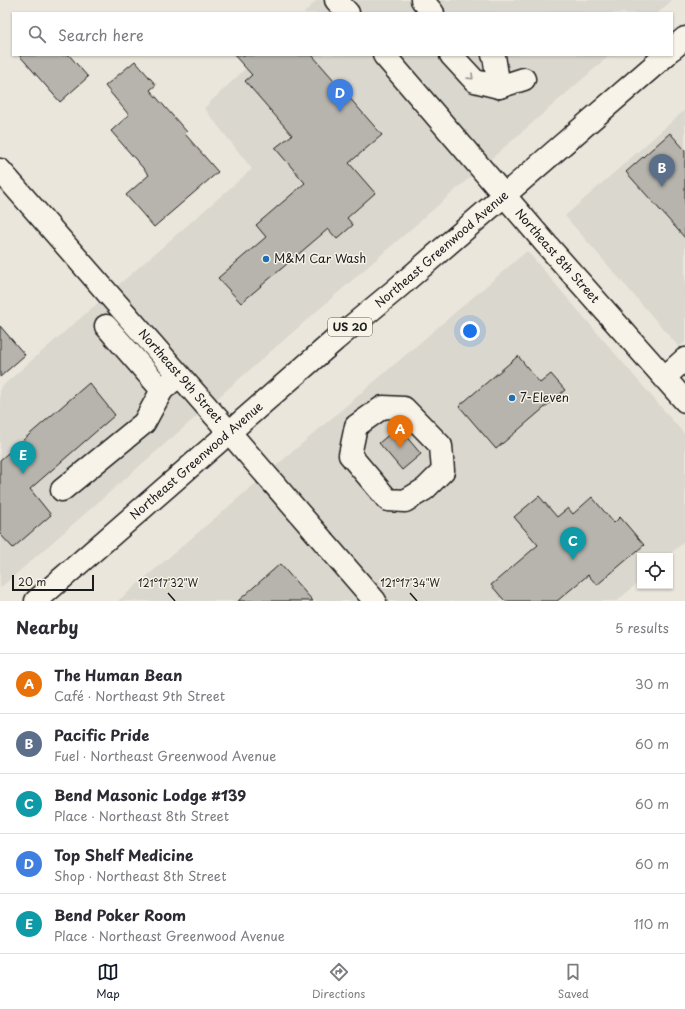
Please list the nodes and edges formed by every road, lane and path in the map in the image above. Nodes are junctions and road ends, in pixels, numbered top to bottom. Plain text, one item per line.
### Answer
1 (336, 0) edge
2 (422, 0) edge
3 (347, 12) edge
4 (432, 12) edge
5 (685, 38) edge
6 (673, 49) edge
7 (385, 56) edge
8 (452, 56) edge
9 (494, 56) edge
10 (665, 56) edge
11 (524, 79) dead end
12 (499, 87) junction
13 (0, 170) edge
14 (504, 195) junction
15 (106, 326) dead end
16 (685, 359) edge
17 (178, 375) junction
18 (665, 377) junction
19 (162, 390) junction
20 (685, 401) edge
21 (230, 433) junction
22 (62, 490) dead end
23 (388, 500) joint
24 (36, 601) edge
25 (375, 601) edge

1 - 3 main road
2 - 4 main road
5 - 6 main road
7 - 14 main road, Northeast 8th Street
8 -> 12 main road
9 - 12 main road
10 - 14 main road, Northeast Greenwood Avenue / US 20
11 - 12 main road
13 - 17 main road, Northeast 9th Street
14 - 18 main road, Northeast 8th Street
14 - 21 main road, Northeast Greenwood Avenue / US 20
15 - 19 main road
16 - 18 main road
17 - 19 main road
17 - 21 main road, Northeast 9th Street
18 - 20 main road, Northeast 8th Street
19 - 22 main road
21 - 24 main road, Northeast Greenwood Avenue / US 20
21 - 25 main road, Northeast 9th Street
23 - 23 main road

